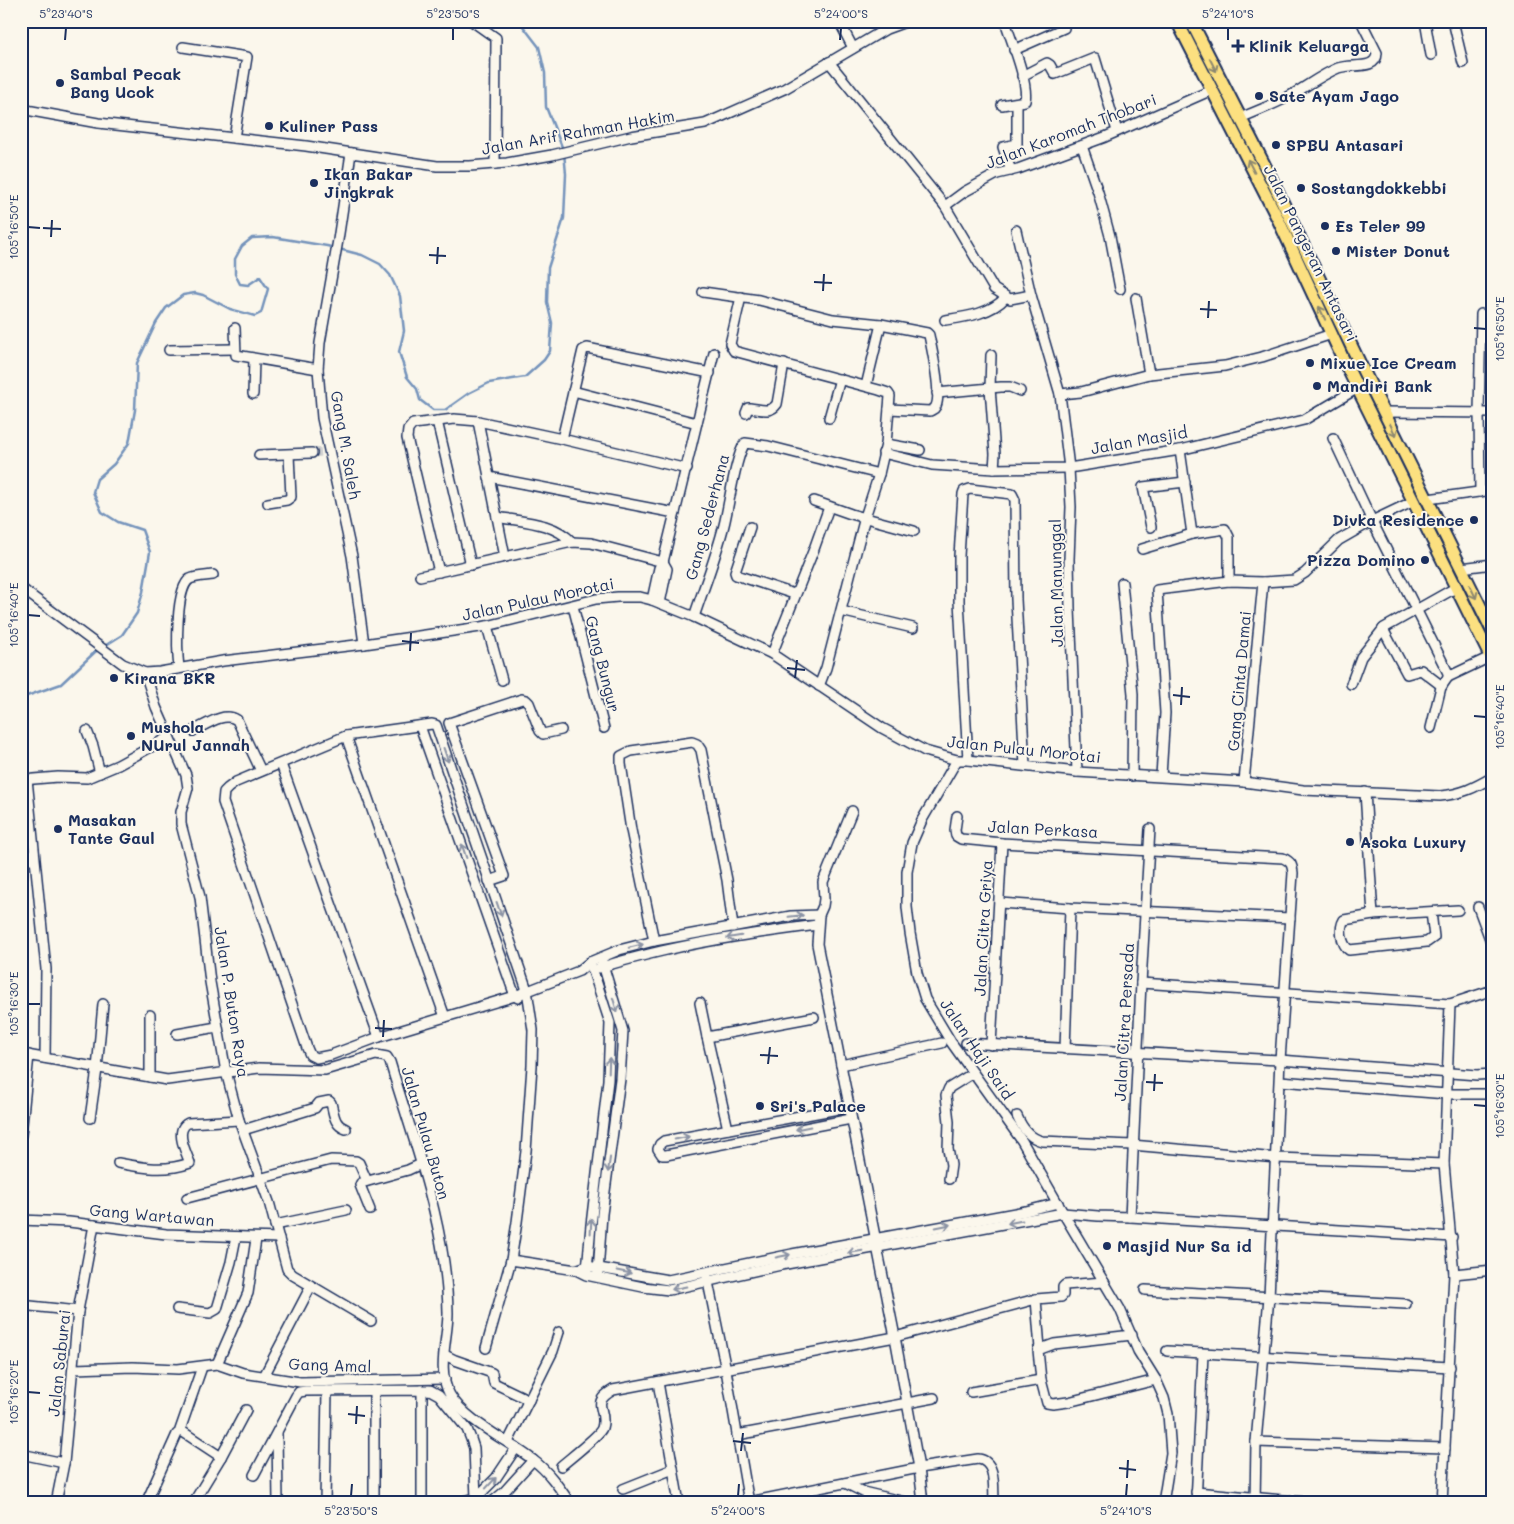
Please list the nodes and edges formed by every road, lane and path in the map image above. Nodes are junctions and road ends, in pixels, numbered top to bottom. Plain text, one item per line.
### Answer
1 (472, 21) edge
2 (839, 21) edge
3 (908, 21) edge
4 (1005, 21) edge
5 (1177, 21) edge
6 (1191, 21) edge
7 (1361, 21) edge
8 (1425, 21) edge
9 (1453, 21) edge
10 (1064, 28) dead end
11 (184, 47) dead end
12 (853, 48) junction
13 (1014, 50) junction
14 (1431, 55) dead end
15 (829, 62) junction
16 (1463, 63) dead end
17 (1022, 76) junction
18 (1212, 90) junction
19 (1017, 103) junction
20 (1002, 105) dead end
21 (21, 109) edge
22 (1240, 118) junction
23 (1117, 131) junction
24 (234, 138) junction
25 (1082, 146) junction
26 (351, 153) junction
27 (495, 164) junction
28 (1011, 171) junction
29 (945, 206) junction
30 (1016, 230) dead end
31 (1304, 246) junction
32 (1293, 251) junction
33 (1311, 259) junction
34 (1300, 265) junction
35 (1120, 289) dead end
36 (703, 292) dead end
37 (1031, 295) junction
38 (742, 297) junction
39 (1006, 297) junction
40 (1136, 298) dead end
41 (1481, 314) dead end
42 (945, 320) dead end
43 (881, 324) junction
44 (235, 328) dead end
45 (1332, 334) junction
46 (235, 349) junction
47 (169, 350) dead end
48 (714, 353) dead end
49 (991, 355) dead end
50 (254, 359) junction
51 (784, 364) junction
52 (318, 369) junction
53 (710, 373) junction
54 (1149, 374) junction
55 (840, 379) junction
56 (866, 386) junction
57 (990, 388) junction
58 (1358, 388) junction
59 (572, 391) junction
60 (1020, 391) dead end
61 (937, 393) junction
62 (252, 394) dead end
63 (1060, 394) junction
64 (889, 409) junction
65 (1385, 412) junction
66 (1479, 413) junction
67 (1493, 413) edge
68 (746, 414) dead end
69 (829, 418) dead end
70 (437, 421) junction
71 (478, 421) junction
72 (698, 423) junction
73 (1333, 438) dead end
74 (562, 439) junction
75 (886, 444) junction
76 (920, 450) dead end
77 (1180, 450) junction
78 (312, 453) tunnel mouth
79 (289, 454) junction
80 (884, 454) junction
81 (259, 455) dead end
82 (1068, 468) junction
83 (687, 469) junction
84 (994, 469) junction
85 (879, 474) junction
86 (489, 478) junction
87 (1185, 482) junction
88 (1493, 490) edge
89 (1480, 492) junction
90 (1428, 500) junction
91 (814, 501) dead end
92 (1414, 501) junction
93 (268, 503) dead end
94 (829, 507) junction
95 (675, 513) junction
96 (497, 517) junction
97 (864, 517) junction
98 (1372, 522) junction
99 (750, 527) dead end
100 (1151, 527) dead end
101 (914, 531) dead end
102 (1192, 534) junction
103 (572, 542) junction
104 (1142, 549) dead end
105 (505, 557) junction
106 (663, 562) junction
107 (1493, 564) edge
108 (470, 565) junction
109 (1461, 568) junction
110 (438, 572) junction
111 (213, 575) dead end
112 (420, 576) dead end
113 (1229, 581) junction
114 (1122, 582) dead end
115 (1262, 582) junction
116 (1457, 587) junction
117 (24, 591) edge
118 (794, 594) junction
119 (21, 601) edge
120 (656, 601) junction
121 (573, 606) junction
122 (841, 611) junction
123 (1416, 611) junction
124 (694, 618) junction
125 (1490, 620) edge
126 (487, 626) junction
127 (913, 628) dead end
128 (1383, 630) junction
129 (1493, 632) edge
130 (364, 644) junction
131 (772, 654) junction
132 (1491, 660) edge
133 (179, 668) junction
134 (145, 673) junction
135 (1448, 677) junction
136 (502, 680) dead end
137 (1351, 684) dead end
138 (819, 686) junction
139 (1442, 686) junction
140 (449, 723) junction
141 (436, 725) junction
142 (420, 726) junction
143 (604, 728) dead end
144 (1430, 728) dead end
145 (561, 730) dead end
146 (87, 731) dead end
147 (193, 732) dead end
148 (346, 736) junction
149 (169, 737) junction
150 (957, 760) junction
151 (968, 760) junction
152 (281, 764) junction
153 (1025, 766) junction
154 (261, 770) junction
155 (1077, 772) junction
156 (100, 773) junction
157 (1132, 776) junction
158 (1161, 776) junction
159 (1493, 777) edge
160 (24, 779) edge
161 (1244, 782) junction
162 (1364, 792) junction
163 (852, 811) dead end
164 (957, 816) dead end
165 (1150, 829) dead end
166 (1002, 843) junction
167 (1148, 850) junction
168 (21, 859) edge
169 (34, 859) junction
170 (489, 881) junction
171 (1000, 903) junction
172 (1478, 907) dead end
173 (1070, 908) junction
174 (1458, 910) dead end
175 (1145, 911) junction
176 (1431, 912) junction
177 (819, 915) junction
178 (1373, 915) junction
179 (1290, 918) junction
180 (817, 925) junction
181 (733, 927) junction
182 (654, 941) junction
183 (1493, 947) edge
184 (602, 963) junction
185 (592, 967) junction
186 (1141, 983) junction
187 (527, 990) junction
188 (1493, 990) edge
189 (1284, 993) junction
190 (515, 996) junction
191 (528, 1002) junction
192 (700, 1003) dead end
193 (103, 1004) dead end
194 (1450, 1004) junction
195 (150, 1015) dead end
196 (445, 1017) junction
197 (814, 1017) dead end
198 (218, 1027) junction
199 (177, 1034) dead end
200 (379, 1037) junction
201 (707, 1037) junction
202 (942, 1043) dead end
203 (966, 1043) dead end
204 (991, 1045) junction
205 (1064, 1049) junction
206 (1138, 1052) junction
207 (25, 1055) edge
208 (45, 1058) junction
209 (1280, 1062) junction
210 (841, 1065) junction
211 (97, 1069) junction
212 (226, 1072) junction
213 (1447, 1072) junction
214 (973, 1073) junction
215 (1493, 1074) edge
216 (150, 1078) junction
217 (1280, 1079) junction
218 (1448, 1094) junction
219 (1493, 1094) edge
220 (849, 1108) junction
221 (1017, 1116) dead end
222 (90, 1118) dead end
223 (851, 1119) junction
224 (239, 1120) junction
225 (346, 1128) dead end
226 (728, 1128) junction
227 (243, 1130) junction
228 (21, 1135) edge
229 (1132, 1145) junction
230 (1277, 1158) junction
231 (118, 1163) dead end
232 (420, 1164) junction
233 (1444, 1164) junction
234 (949, 1179) dead end
235 (260, 1180) junction
236 (367, 1180) junction
237 (187, 1198) dead end
238 (1058, 1203) junction
239 (346, 1210) dead end
240 (370, 1210) dead end
241 (1064, 1215) junction
242 (1130, 1217) junction
243 (21, 1220) edge
244 (94, 1225) junction
245 (275, 1225) junction
246 (1271, 1226) junction
247 (236, 1237) junction
248 (1452, 1237) junction
249 (279, 1238) junction
250 (256, 1239) junction
251 (875, 1243) junction
252 (511, 1260) junction
253 (587, 1270) junction
254 (1493, 1270) edge
255 (598, 1272) junction
256 (705, 1272) junction
257 (1454, 1274) junction
258 (708, 1282) junction
259 (1104, 1282) junction
260 (311, 1286) junction
261 (1145, 1290) dead end
262 (1269, 1297) junction
263 (1036, 1299) junction
264 (1406, 1304) dead end
265 (22, 1305) edge
266 (177, 1309) dead end
267 (78, 1311) junction
268 (21, 1320) edge
269 (372, 1321) dead end
270 (559, 1332) dead end
271 (1132, 1335) junction
272 (895, 1337) junction
273 (486, 1348) dead end
274 (1039, 1350) junction
275 (1167, 1352) dead end
276 (1203, 1354) junction
277 (444, 1355) junction
278 (1264, 1356) junction
279 (216, 1364) junction
280 (202, 1367) junction
281 (1450, 1368) junction
282 (74, 1369) junction
283 (726, 1370) junction
284 (264, 1376) junction
285 (445, 1379) junction
286 (1041, 1380) junction
287 (1156, 1380) junction
288 (658, 1382) junction
289 (374, 1390) junction
290 (422, 1390) junction
291 (328, 1391) junction
292 (971, 1392) dead end
293 (934, 1398) dead end
294 (529, 1400) junction
295 (906, 1404) junction
296 (246, 1410) dead end
297 (277, 1431) junction
298 (177, 1434) dead end
299 (737, 1435) junction
300 (508, 1442) junction
301 (1256, 1442) junction
302 (516, 1448) junction
303 (1445, 1448) junction
304 (21, 1454) edge
305 (221, 1457) junction
306 (534, 1460) junction
307 (64, 1462) junction
308 (561, 1466) dead end
309 (919, 1468) junction
310 (672, 1469) junction
311 (254, 1475) dead end
312 (845, 1483) junction
313 (623, 1489) dead end
314 (1196, 1492) junction
315 (477, 1500) edge
316 (1255, 1500) edge
317 (749, 1502) edge
318 (56, 1503) edge
319 (146, 1503) edge
320 (193, 1503) edge
321 (278, 1503) edge
322 (325, 1503) edge
323 (374, 1503) edge
324 (422, 1503) edge
325 (454, 1503) edge
326 (491, 1503) edge
327 (570, 1503) edge
328 (678, 1503) edge
329 (909, 1503) edge
330 (923, 1503) edge
331 (994, 1503) edge
332 (1162, 1503) edge
333 (1196, 1503) edge
334 (1316, 1503) edge
335 (1442, 1503) edge

1 - 27 street
2 - 12 street
3 - 12 street, Jalan Arif Rahman Hakim
4 - 13 street
5 - 18 main road, Jalan Pangeran Antasari
6 -> 22 main road, Jalan Pangeran Antasari
7 - 22 street
8 - 14 street
9 - 16 street
10 - 13 street
11 - 24 street
12 - 15 street, Jalan Arif Rahman Hakim
13 - 17 street
15 - 27 street, Jalan Arif Rahman Hakim
15 - 29 street
17 - 19 street
17 - 23 street
18 - 23 street, Jalan Karomah Thobari
32 -> 18 main road, Jalan Pangeran Antasari
19 - 20 street
19 - 28 street
21 - 24 street, Jalan Arif Rahman Hakim
22 - 31 main road, Jalan Pangeran Antasari
23 - 25 street, Jalan Karomah Thobari
24 - 26 street, Jalan Arif Rahman Hakim
25 - 28 street, Jalan Karomah Thobari
25 - 35 street
26 - 27 street, Jalan Arif Rahman Hakim
26 - 52 street, Gang M. Saleh
28 - 29 street, Jalan Karomah Thobari
29 - 39 street
30 - 37 street, Jalan Manunggal
31 - 32 main road
31 - 33 main road, Jalan Pangeran Antasari
32 - 34 main road, Jalan Pangeran Antasari
33 - 34 main road
33 - 65 main road, Jalan Pangeran Antasari
45 -> 34 main road, Jalan Pangeran Antasari
36 - 38 street
37 - 39 street
37 - 63 street, Jalan Manunggal
38 - 43 street
38 - 51 street
39 - 42 street
40 - 54 street
41 - 66 street
43 - 56 street
43 - 61 street
44 - 46 street
45 - 54 street
45 - 58 main road, Jalan Pangeran Antasari
46 - 47 street
46 - 50 street
48 - 53 street
49 - 57 street
50 - 52 street
50 - 62 street
51 - 55 street
51 - 68 street
52 - 130 street, Gang M. Saleh
53 - 59 street
53 - 72 street
54 - 63 street
55 - 56 street
55 - 69 street
56 - 64 street
57 - 60 street
57 - 61 street
57 - 84 street
58 - 77 street, Jalan Masjid
58 - 92 main road, Jalan Pangeran Antasari
59 - 72 street
59 - 74 street
61 - 64 street
63 - 82 street, Jalan Manunggal
64 - 75 street
65 - 66 street
65 -> 90 main road, Jalan Pangeran Antasari
66 - 67 street
66 - 89 street
70 - 71 street
70 - 108 street
70 - 110 street
71 - 74 street
71 - 86 street
72 - 83 street
73 - 98 street
74 - 83 street
75 - 76 street
75 - 80 street
77 - 82 street, Jalan Masjid
77 - 87 street
78 - 79 street
79 - 81 street
79 - 93 street
80 - 84 street, Jalan Masjid
80 - 85 street
82 - 84 street, Jalan Masjid
82 - 155 street, Jalan Manunggal
83 - 95 street
85 - 97 street
85 - 124 street, Gang Sederhana
86 - 95 street
86 - 96 street
87 - 100 street
87 - 102 street
88 - 89 street
89 - 90 street
90 - 109 main road, Jalan Pangeran Antasari
91 - 94 street
92 - 98 street
92 - 116 main road, Jalan Pangeran Antasari
94 - 97 street
94 - 118 street
95 - 106 street
96 - 103 street
96 - 105 street
97 - 101 street
97 - 122 street
98 - 115 street
98 - 123 street
99 - 118 street
102 - 104 street
102 - 113 street
103 - 105 street
103 - 106 street
105 - 108 street
106 - 120 street
107 - 109 street
108 - 110 street
109 -> 125 main road, Jalan Pangeran Antasari
110 - 112 street
111 - 133 street
113 - 115 street
113 - 158 street
114 - 157 street
115 - 161 street, Gang Cinta Damai
116 - 123 street
116 - 132 main road, Jalan Pangeran Antasari
117 - 119 street
117 - 134 street
118 - 131 street
120 - 121 street, Jalan Pulau Morotai
120 - 124 street, Jalan Pulau Morotai
121 - 126 street, Jalan Pulau Morotai
121 - 143 street, Gang Bungur
122 - 127 street
122 - 138 street
123 - 128 street
123 - 135 street
124 - 131 street, Jalan Pulau Morotai
125 - 129 main road, Jalan Pangeran Antasari
126 - 130 street, Jalan Pulau Morotai
126 - 136 street
128 - 137 street
128 - 139 street
130 - 133 street, Jalan Pulau Morotai
131 - 138 street, Jalan Pulau Morotai
132 - 135 street
133 - 134 street, Jalan Pulau Morotai
134 - 149 street, Jalan P. Buton Raya
135 - 139 street
138 - 150 street, Jalan Pulau Morotai
139 - 144 street
140 - 141 street
140 - 145 street
140 - 170 street
141 - 142 street
141 -> 170 street
142 - 148 street
190 -> 142 street
146 - 156 street
147 - 154 street
148 - 152 street
148 - 196 street
149 - 156 street
149 - 198 street, Jalan P. Buton Raya
150 - 151 street, Jalan Pulau Morotai
150 - 214 street, Jalan Haji Said
151 - 153 street, Jalan Pulau Morotai
151 - 153 street
152 - 154 street
152 - 200 street
153 - 155 street, Jalan Pulau Morotai
154 - 200 street
155 - 157 street, Jalan Pulau Morotai
156 - 160 street
157 - 158 street, Jalan Pulau Morotai
158 - 161 street, Jalan Pulau Morotai
159 - 162 street, Jalan Pulau Morotai
160 - 169 street
161 - 162 street, Jalan Pulau Morotai
162 - 178 street
163 - 177 street
164 - 166 street, Jalan Perkasa
165 - 167 street, Jalan Citra Persada
166 - 167 street, Jalan Perkasa
166 - 171 street, Jalan Citra Griya
167 - 175 street, Jalan Citra Persada
167 - 179 street, Jalan Perkasa
168 - 169 street
169 - 208 street
170 -> 187 street
171 - 173 street
171 - 204 street, Jalan Citra Griya
172 - 183 street
173 - 175 street
173 - 205 street
174 - 176 street
175 - 179 street
175 - 186 street, Jalan Citra Persada
176 - 178 street
176 - 178 street
177 - 180 street
181 -> 177 street
179 - 189 street
180 -> 184 street
180 - 210 street
181 - 182 street
181 - 182 street
184 -> 182 street
184 - 185 street
184 -> 255 street
185 - 187 street
253 -> 185 street
186 - 189 street
186 - 206 street, Jalan Citra Persada
187 - 190 street
187 - 191 street
188 - 194 street
189 - 194 street
189 - 209 street
190 - 191 street
190 - 196 street
191 - 252 street
192 - 201 street
193 - 211 street
194 - 213 street
195 - 216 street
196 - 200 street
197 - 201 street
198 - 199 street
198 - 212 street, Jalan P. Buton Raya
201 - 226 street
202 - 210 street
203 - 204 street
204 - 205 street
205 - 206 street
206 - 209 street
206 - 229 street, Jalan Citra Persada
207 - 208 street
207 - 228 street
208 - 211 street
209 - 213 street
209 - 217 street
210 - 220 street
211 - 216 street
211 - 222 street
212 - 216 street
212 - 224 street, Jalan P. Buton Raya
212 - 232 street, Jalan Pulau Buton
213 - 215 street
213 - 218 street
214 - 234 street
214 - 238 street, Jalan Haji Said
217 - 218 street
217 - 230 street
218 - 219 street
218 - 233 street
220 - 223 street
220 - 226 street
221 - 229 street
223 -> 226 street
223 - 251 street
224 - 227 street, Jalan P. Buton Raya
224 - 231 street
225 - 227 street
227 - 235 street, Jalan P. Buton Raya
229 - 230 street
229 - 242 street, Jalan Citra Persada
230 - 233 street
230 - 246 street
232 - 236 street
232 - 277 street, Jalan Pulau Buton
233 - 248 street
235 - 236 street
235 - 237 street
235 - 245 street, Jalan P. Buton Raya
236 - 240 street
238 - 241 street, Jalan Haji Said
251 -> 238 street
239 - 245 street
241 - 242 street
241 -> 251 street
241 - 259 street, Jalan Haji Said
242 - 246 street
243 - 244 street, Gang Wartawan
244 - 247 street, Gang Wartawan
244 - 267 street, Jalan Saburai
245 - 249 street, Jalan P. Buton Raya
246 - 248 street
246 - 262 street
247 - 250 street, Gang Wartawan
247 - 266 street
248 - 257 street
249 - 250 street, Gang Wartawan
249 - 260 street, Jalan P. Buton Raya
250 - 279 street
256 -> 251 street
251 -> 258 street
251 - 272 street
252 - 253 street
252 - 273 street
253 - 255 street
254 - 257 street
255 -> 256 street
258 -> 255 street
256 - 258 street
257 - 281 street
258 - 283 street
259 - 263 street
259 - 271 street, Jalan Haji Said
260 - 269 street, Jalan P. Buton Raya
260 - 284 street
261 - 262 street
262 - 264 street
262 - 278 street
263 - 272 street
263 - 274 street
265 - 267 street
265 - 268 street
267 - 282 street, Jalan Saburai
270 - 294 street
271 - 274 street
271 - 287 street, Jalan Haji Said
272 - 283 street
272 - 295 street
274 - 286 street
275 - 276 street
276 - 278 street
276 - 314 street
277 - 285 street, Jalan Pulau Buton
277 - 294 street
278 - 281 street
278 - 301 street
279 - 280 street
279 - 284 street, Gang Amal
280 - 282 street
280 - 305 street
281 - 303 street
282 - 307 street, Jalan Saburai
283 - 288 street
283 - 299 street
284 - 285 street, Gang Amal
285 - 300 street
286 - 287 street
286 - 292 street
287 - 332 street, Jalan Haji Said
288 - 308 street
288 - 310 street
289 - 290 street
289 - 291 street
289 - 323 street
290 - 315 street
290 - 324 street
291 - 297 street
291 - 322 street
293 - 295 street
294 - 300 street
295 - 299 street
295 - 309 street
296 - 305 street
297 - 311 street
297 - 321 street
298 - 319 street
299 - 317 street
300 - 302 street
301 - 303 street
301 - 316 street
302 - 306 street
315 -> 302 street
303 - 335 street
304 - 307 street
305 - 320 street
306 - 326 street
306 - 327 street
307 - 318 street, Jalan Saburai
309 - 312 street
309 - 330 street
309 - 331 street
310 - 313 street
310 - 328 street
312 - 317 street
312 - 329 street
314 - 316 street
314 - 333 street
315 - 325 street
316 - 334 street

